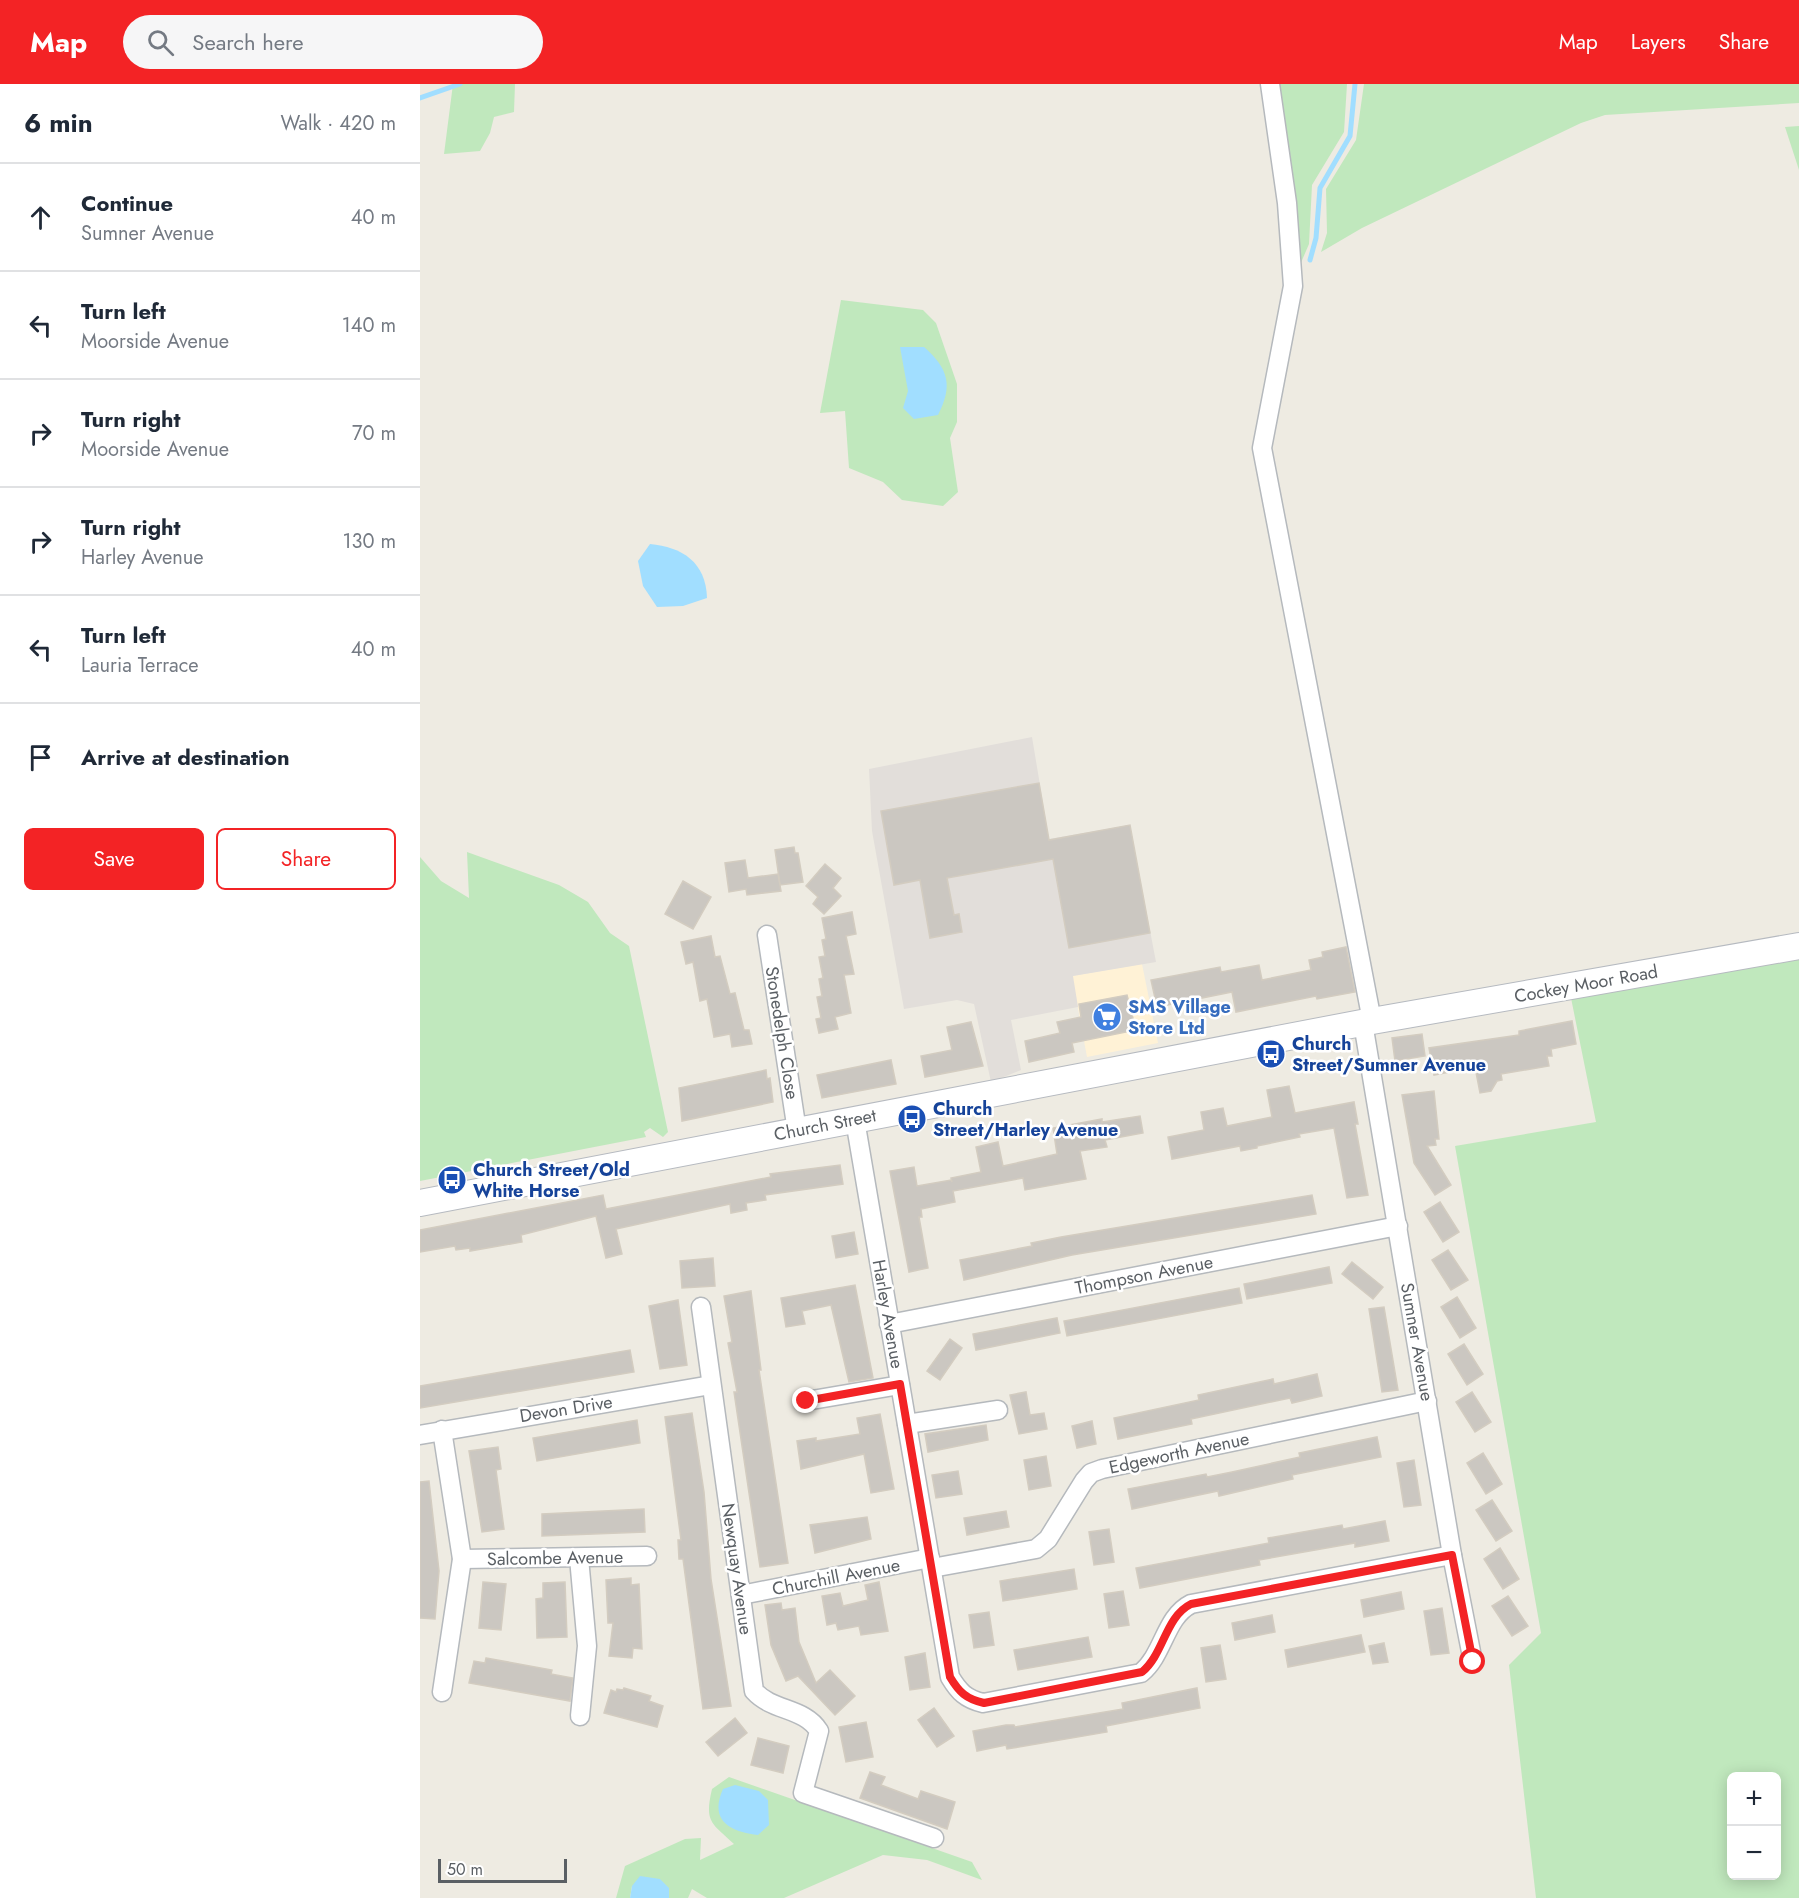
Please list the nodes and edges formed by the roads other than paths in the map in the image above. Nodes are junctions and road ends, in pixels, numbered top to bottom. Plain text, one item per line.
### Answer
1 (1270, 84) edge
2 (767, 931) dead end
3 (1799, 946) edge
4 (1367, 1022) junction
5 (855, 1120) junction
6 (797, 1131) junction
7 (420, 1203) edge
8 (1398, 1226) junction
9 (701, 1307) dead end
10 (889, 1324) junction
11 (900, 1384) junction
12 (711, 1385) junction
13 (806, 1401) dead end
14 (1427, 1401) junction
15 (998, 1410) dead end
16 (907, 1424) junction
17 (442, 1430) junction
18 (420, 1435) edge
19 (1452, 1555) junction
20 (647, 1556) dead end
21 (579, 1558) junction
22 (462, 1559) junction
23 (931, 1563) junction
24 (741, 1595) junction
25 (1473, 1662) dead end
26 (442, 1692) dead end
27 (580, 1716) dead end
28 (934, 1838) dead end

1 - 4 street, Sumner Avenue
2 - 6 street, Stonedelph Close
3 - 4 main road, Cockey Moor Road
4 - 5 main road, Church Street
4 - 8 street, Sumner Avenue
5 - 6 main road, Church Street
5 - 10 street, Harley Avenue
6 - 7 main road, Church Street
8 - 10 street, Thompson Avenue
8 - 14 street, Sumner Avenue
9 - 12 street, Newquay Avenue
10 - 11 street, Harley Avenue
11 - 13 street
11 - 16 street, Harley Avenue
12 - 17 street, Devon Drive
12 - 24 street, Newquay Avenue
14 - 19 street, Sumner Avenue
14 - 23 street, Edgeworth Avenue
15 - 16 street
16 - 23 street, Harley Avenue
17 - 18 street, Devon Drive
17 - 22 street
19 - 23 street, Harley Avenue
19 - 25 street, Sumner Avenue
20 - 21 street, Salcombe Avenue
21 - 22 street, Salcombe Avenue
21 - 27 street
22 - 26 street
23 - 24 street, Churchill Avenue
24 - 28 street, Newquay Avenue

